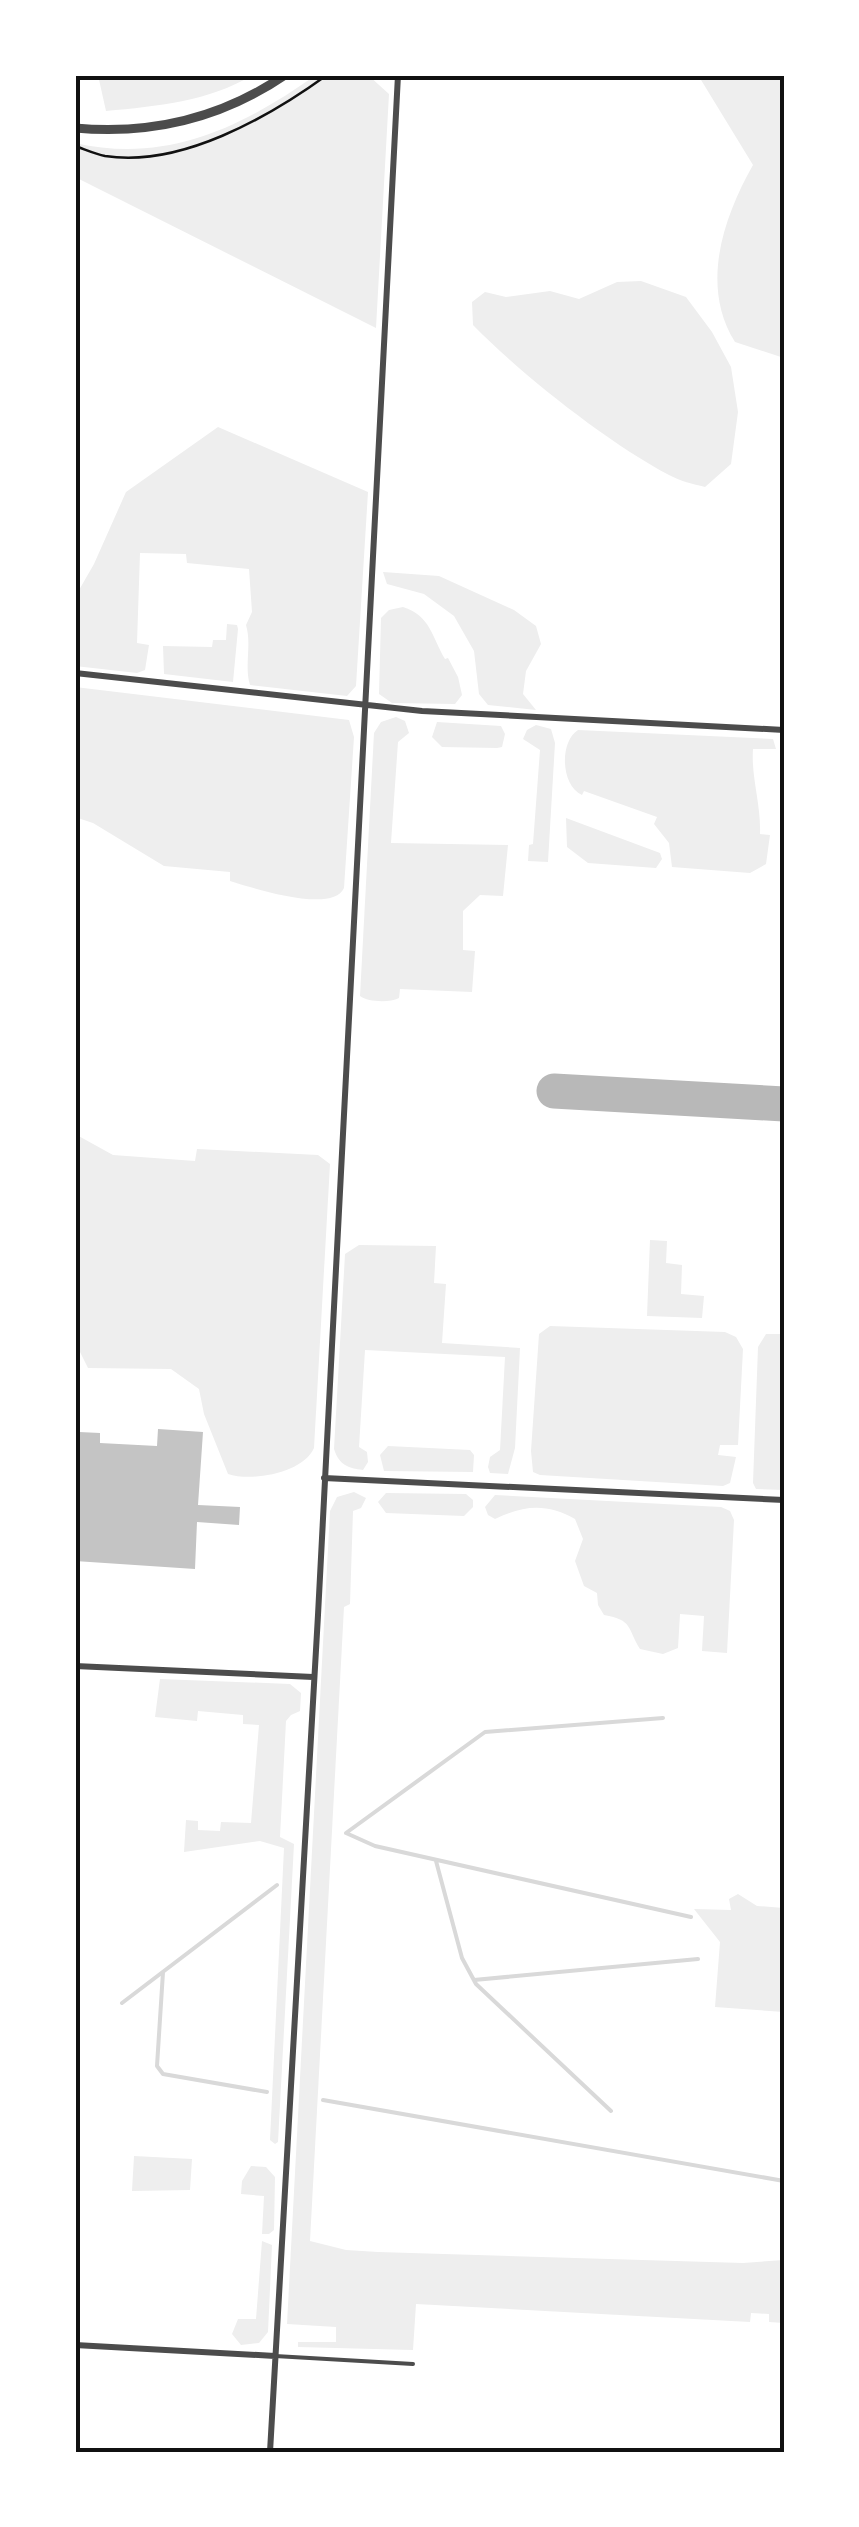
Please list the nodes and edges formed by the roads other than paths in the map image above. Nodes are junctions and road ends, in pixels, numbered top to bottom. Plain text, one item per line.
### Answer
1 (285, 75) edge
2 (398, 75) edge
3 (75, 128) edge
4 (75, 673) edge
5 (365, 706) junction
6 (784, 730) edge
7 (324, 1478) junction
8 (784, 1500) edge
9 (75, 1666) edge
10 (313, 1676) junction
11 (75, 2346) edge
12 (275, 2356) junction
13 (413, 2364) dead end
14 (270, 2452) edge

1 - 3 street
2 - 5 street
4 - 5 street
5 - 6 street
5 - 7 street
7 - 8 street
7 - 10 street
9 - 10 street
10 - 12 street
11 - 12 street
12 - 13 lane
12 - 14 street

